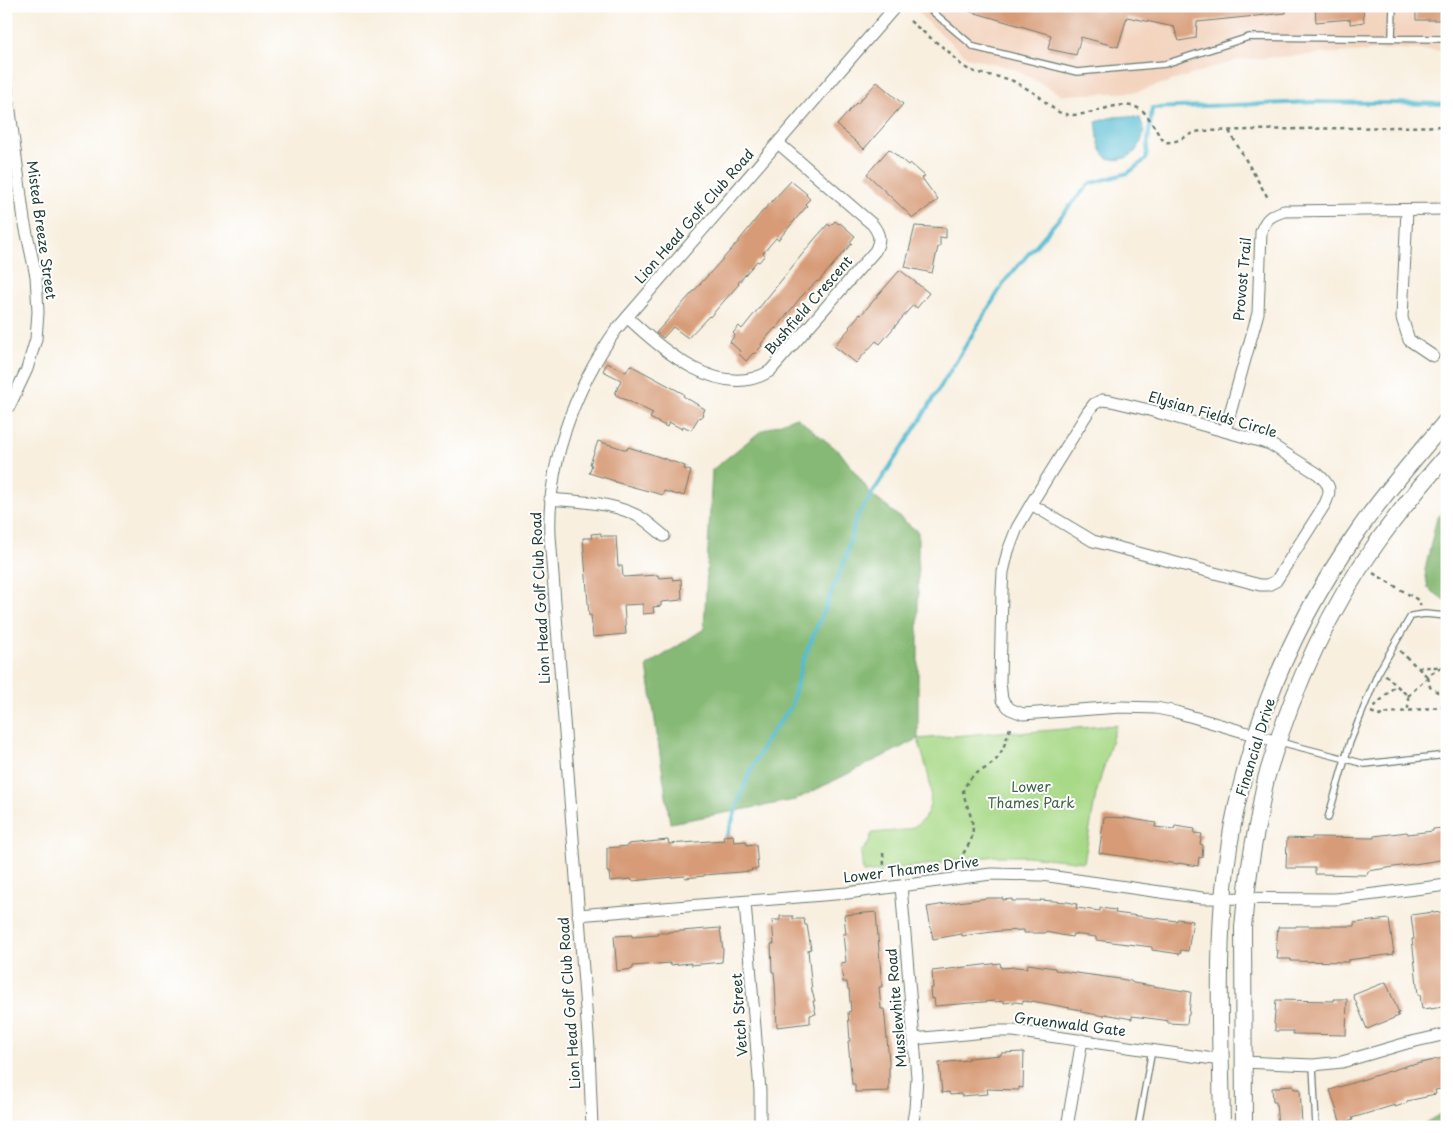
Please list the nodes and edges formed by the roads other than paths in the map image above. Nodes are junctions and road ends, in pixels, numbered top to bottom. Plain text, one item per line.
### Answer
1 (896, 6) edge
2 (926, 6) edge
3 (1393, 6) edge
4 (1392, 38) junction
5 (1447, 39) edge
6 (6, 80) edge
7 (778, 143) junction
8 (1447, 208) edge
9 (1407, 210) junction
10 (626, 317) junction
11 (1433, 356) dead end
12 (6, 409) edge
13 (1447, 420) edge
14 (1225, 431) junction
15 (1447, 455) edge
16 (550, 499) junction
17 (1032, 504) junction
18 (664, 536) dead end
19 (1447, 616) edge
20 (1256, 736) junction
21 (1278, 742) junction
22 (1447, 755) edge
23 (1344, 759) junction
24 (1328, 818) dead end
25 (1447, 885) edge
26 (901, 886) junction
27 (1223, 898) junction
28 (1246, 898) junction
29 (744, 902) junction
30 (578, 915) junction
31 (1447, 1034) edge
32 (914, 1039) junction
33 (1082, 1040) junction
34 (1152, 1050) junction
35 (1221, 1060) junction
36 (1244, 1062) junction
37 (1313, 1065) junction
38 (592, 1127) edge
39 (760, 1127) edge
40 (912, 1127) edge
41 (1067, 1127) edge
42 (1138, 1127) edge
43 (1222, 1127) edge
44 (1244, 1127) edge
45 (1316, 1127) edge

1 - 7 street, Lion Head Golf Club Road
2 - 4 lane
3 - 4 lane
4 - 5 lane
6 - 12 street, Misted Breeze Street
7 - 10 street, Lion Head Golf Club Road
7 - 10 street, Bushfield Crescent
8 - 9 street, Provost Trail
9 - 11 street
9 - 14 street, Provost Trail
10 - 16 street, Lion Head Golf Club Road
13 - 20 street, Financial Drive
14 - 17 street, Elysian Fields Circle
14 - 17 street, Elysian Fields Circle
15 - 21 street, Financial Drive
16 - 18 street
16 - 30 street, Lion Head Golf Club Road
17 - 20 street, Elysian Fields Circle
19 - 23 lane
20 - 21 street, Elysian Fields Circle
20 - 27 street, Financial Drive
21 - 23 lane
21 - 28 street, Financial Drive
22 - 23 lane
23 - 24 lane
25 - 28 street, Lower Thames Drive
26 - 27 street, Lower Thames Drive
26 - 29 street, Lower Thames Drive
26 - 32 street, Musslewhite Road
27 - 28 street, Lower Thames Drive
27 - 35 street, Financial Drive
28 - 36 street, Financial Drive
29 - 30 street, Lower Thames Drive
29 - 39 street, Vetch Street
30 - 38 street, Lion Head Golf Club Road
31 - 37 street
32 - 33 street, Gruenwald Gate
32 - 40 street, Musslewhite Road
33 - 34 street, Gruenwald Gate
33 - 41 street
34 - 35 street, Gruenwald Gate
34 - 42 lane
35 - 43 street, Financial Drive
36 - 37 street
36 - 44 street, Financial Drive
37 - 45 lane

